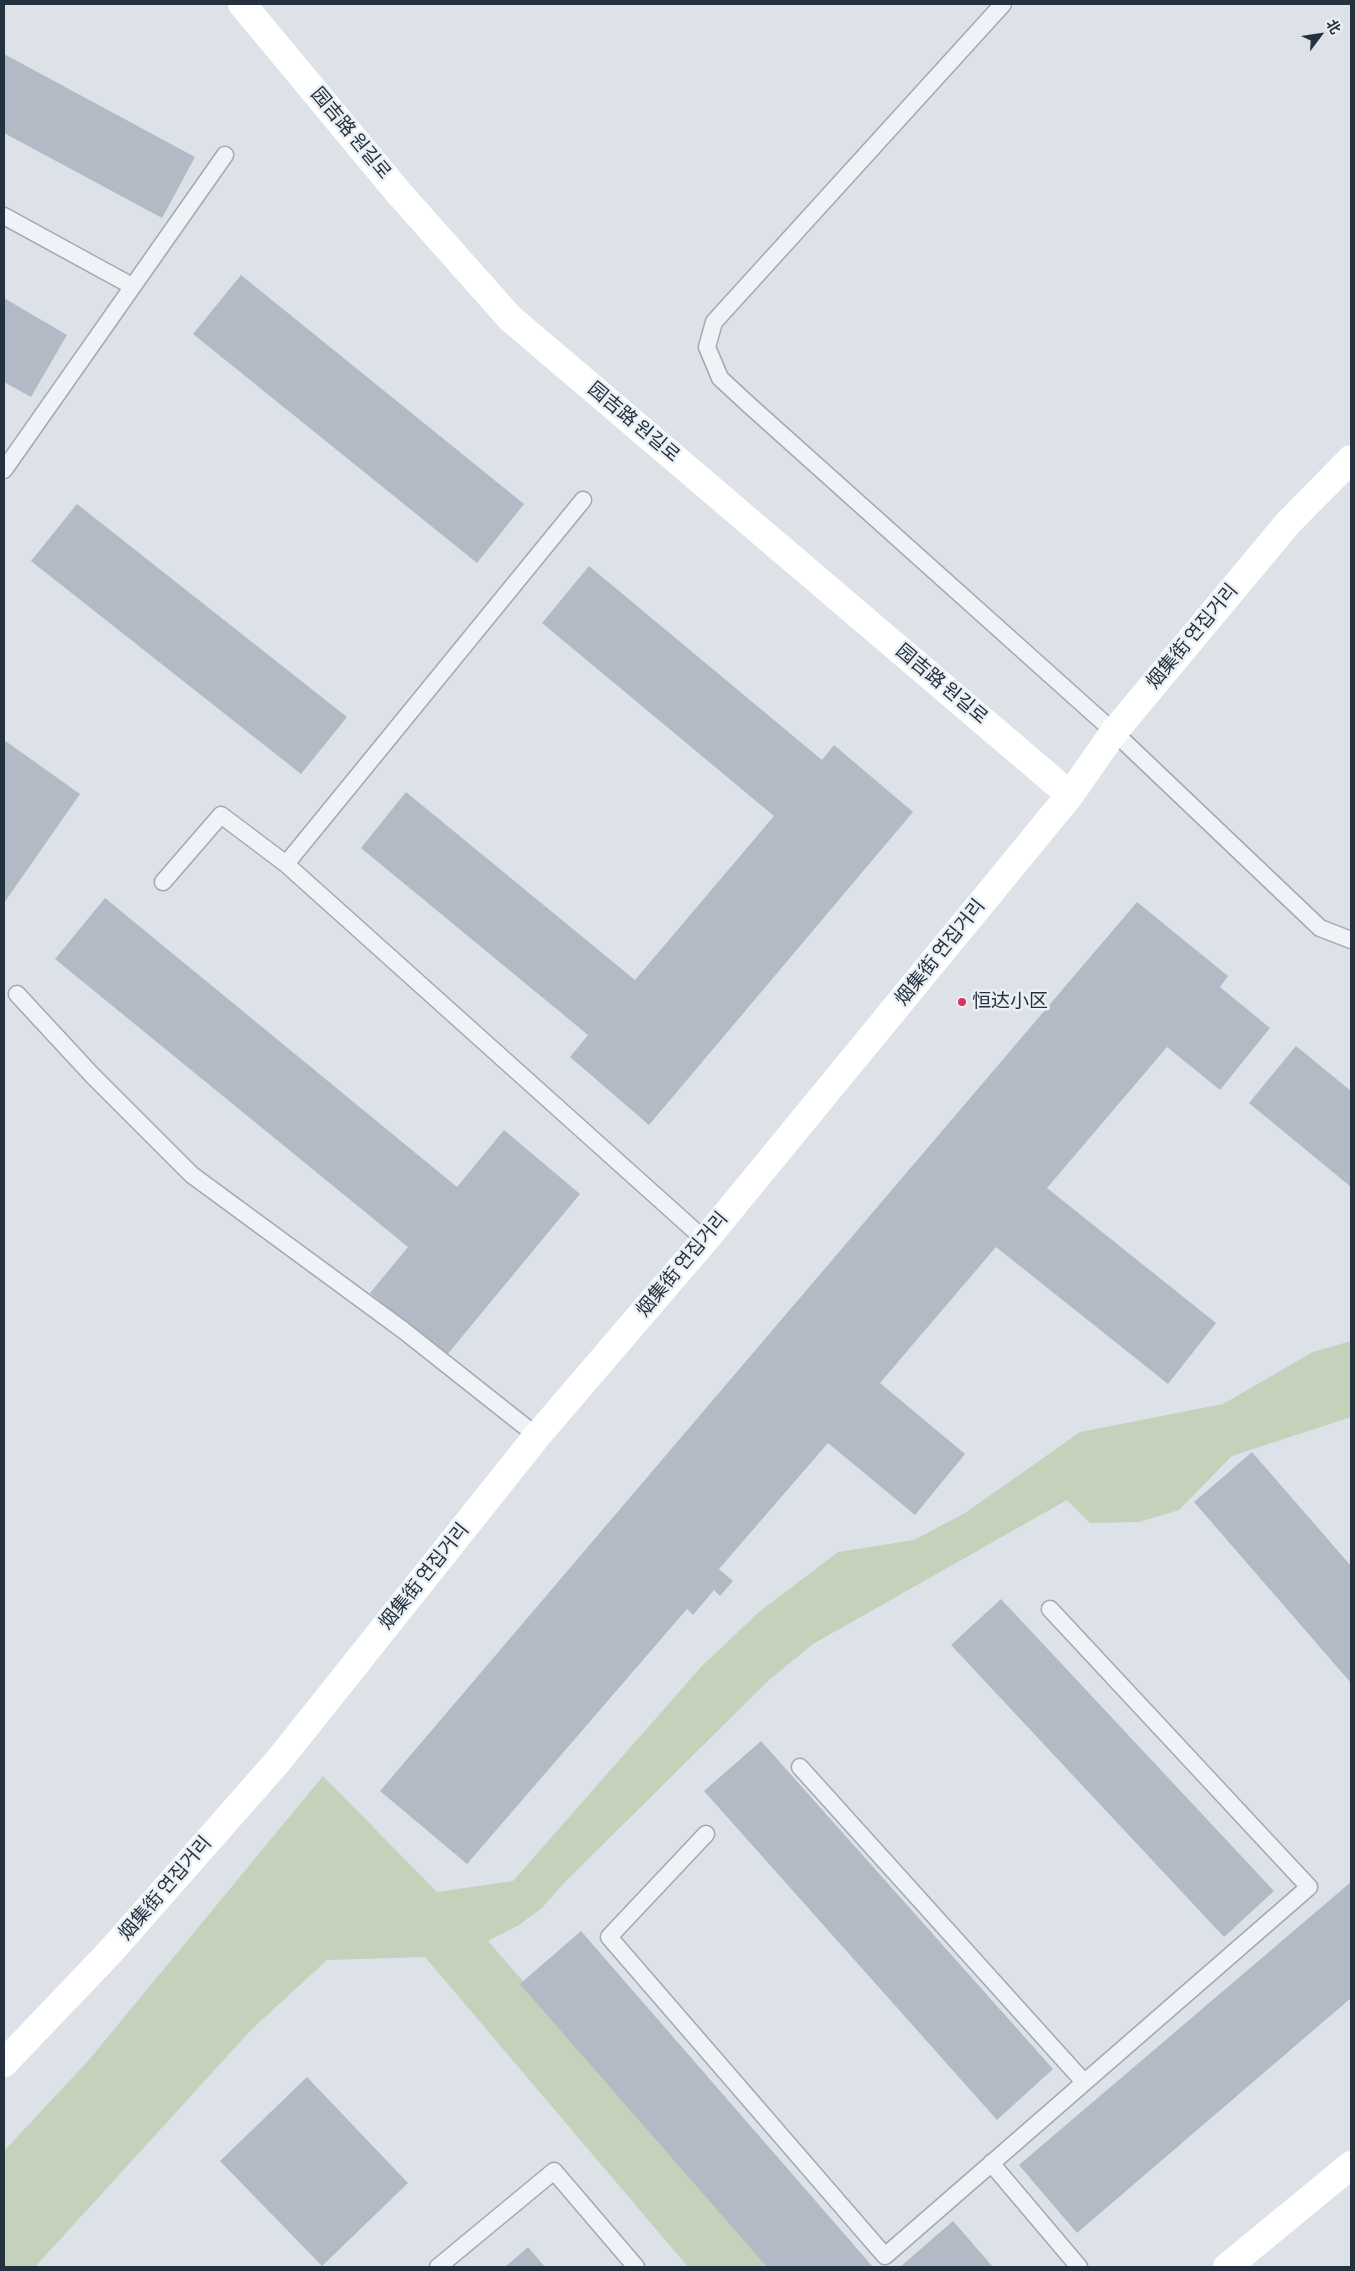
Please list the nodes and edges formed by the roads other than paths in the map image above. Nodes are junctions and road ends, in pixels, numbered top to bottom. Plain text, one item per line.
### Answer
1 (242, 4) edge
2 (1003, 4) edge
3 (225, 155) dead end
4 (4, 216) edge
5 (132, 286) junction
6 (1351, 458) edge
7 (4, 470) edge
8 (583, 500) dead end
9 (1114, 732) junction
10 (1070, 795) junction
11 (286, 864) junction
12 (163, 882) dead end
13 (1351, 940) edge
14 (17, 994) dead end
15 (705, 1240) junction
16 (537, 1436) junction
17 (1050, 1609) dead end
18 (800, 1767) dead end
19 (706, 1834) dead end
20 (4, 2063) edge
21 (1084, 2082) junction
22 (991, 2163) junction
23 (1351, 2165) edge
24 (438, 2267) edge
25 (636, 2267) edge
26 (1079, 2267) edge
27 (1227, 2267) edge

1 - 10 main road, 园吉路 원길로
2 - 9 lane
3 - 5 lane
4 - 5 lane
5 - 7 lane
6 - 9 main road, 烟集街 연집거리
8 - 11 lane
9 - 10 main road, 烟集街 연집거리
9 - 13 lane
10 - 15 main road, 烟集街 연집거리
11 - 12 lane
11 - 15 lane
14 - 16 lane
15 - 16 main road, 烟集街 연집거리
16 - 20 main road, 烟集街 연집거리
17 - 21 lane
18 - 21 lane
19 - 22 lane
21 - 22 lane
22 - 26 lane
23 - 27 main road
24 - 25 lane

